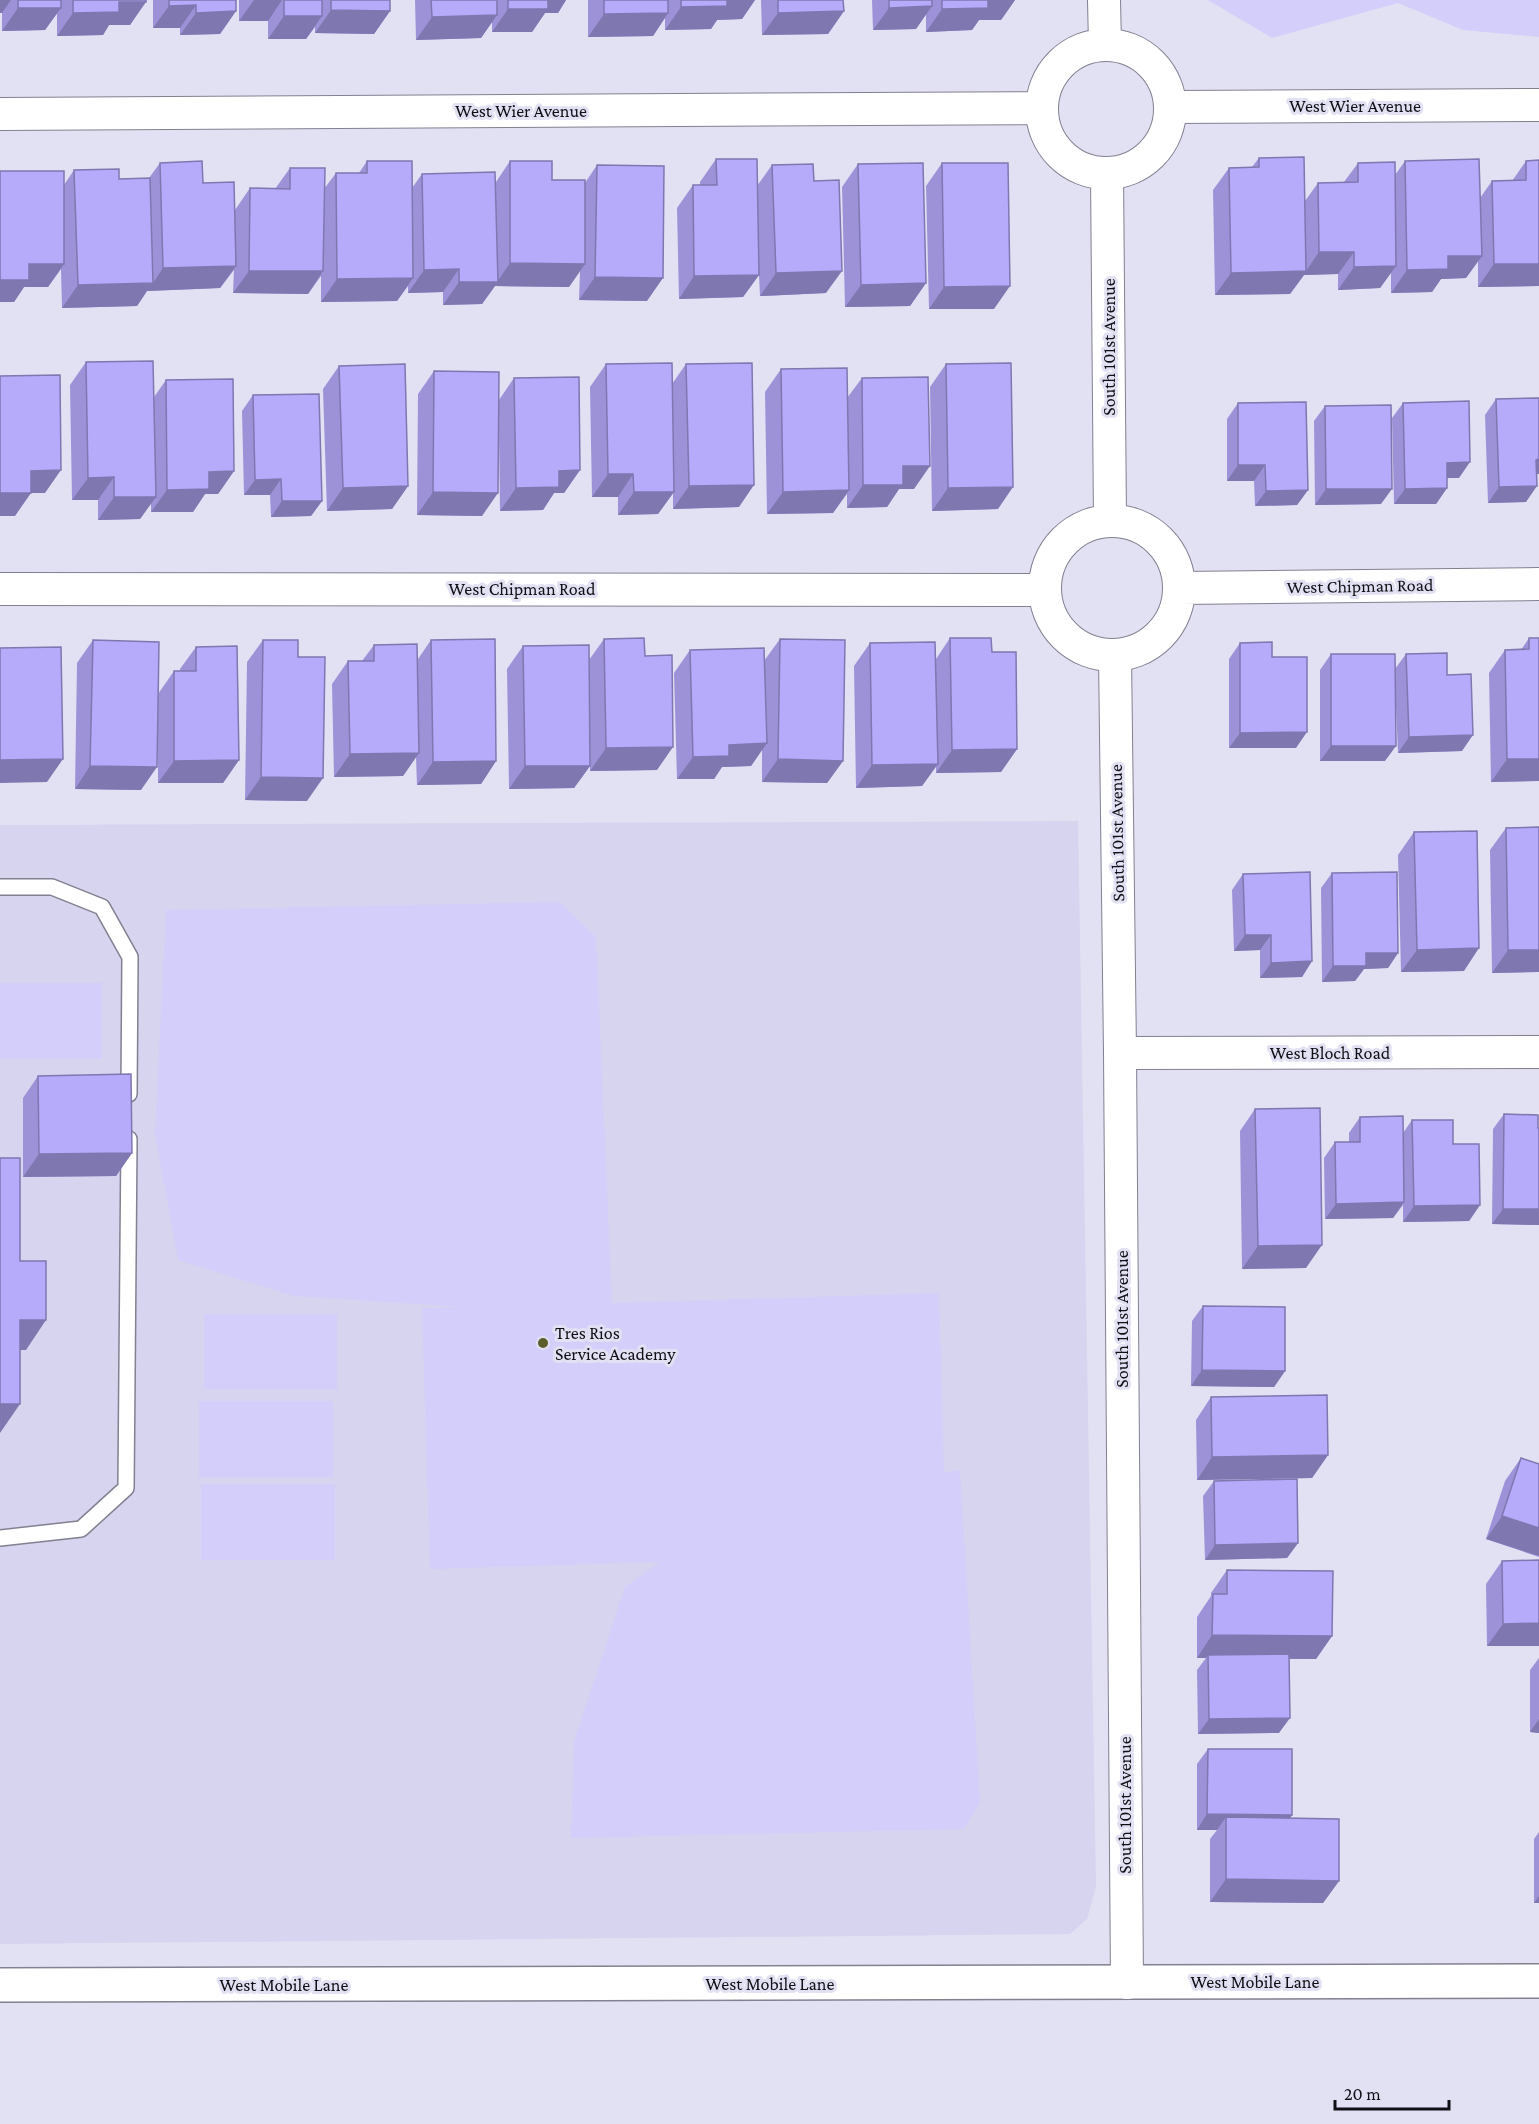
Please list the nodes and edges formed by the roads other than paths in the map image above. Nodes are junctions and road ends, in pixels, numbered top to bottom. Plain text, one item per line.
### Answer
1 (1104, 0) edge
2 (1105, 45) junction
3 (1539, 105) edge
4 (1171, 107) junction
5 (1042, 108) junction
6 (0, 114) edge
7 (1107, 173) junction
8 (1110, 520) junction
9 (1539, 584) edge
10 (1180, 588) junction
11 (0, 589) edge
12 (1044, 590) junction
13 (1115, 656) junction
14 (0, 887) edge
15 (1539, 1052) edge
16 (1120, 1053) junction
17 (0, 1538) edge
18 (1539, 1981) edge
19 (1127, 1983) junction
20 (0, 1985) edge

1 - 2 street
2 - 4 street
2 - 5 street
3 - 4 street, West Wier Avenue
4 - 7 street
5 - 6 street, West Wier Avenue
5 - 7 street
7 - 8 street, South 101st Avenue
8 - 10 street
8 - 12 street
9 - 10 street, West Chipman Road
10 - 13 street
11 - 12 street, West Chipman Road
12 - 13 street
13 - 16 street, South 101st Avenue
14 - 17 lane
15 - 16 street, West Bloch Road
16 - 19 street, South 101st Avenue
18 - 19 street, West Mobile Lane
19 - 20 street, West Mobile Lane

